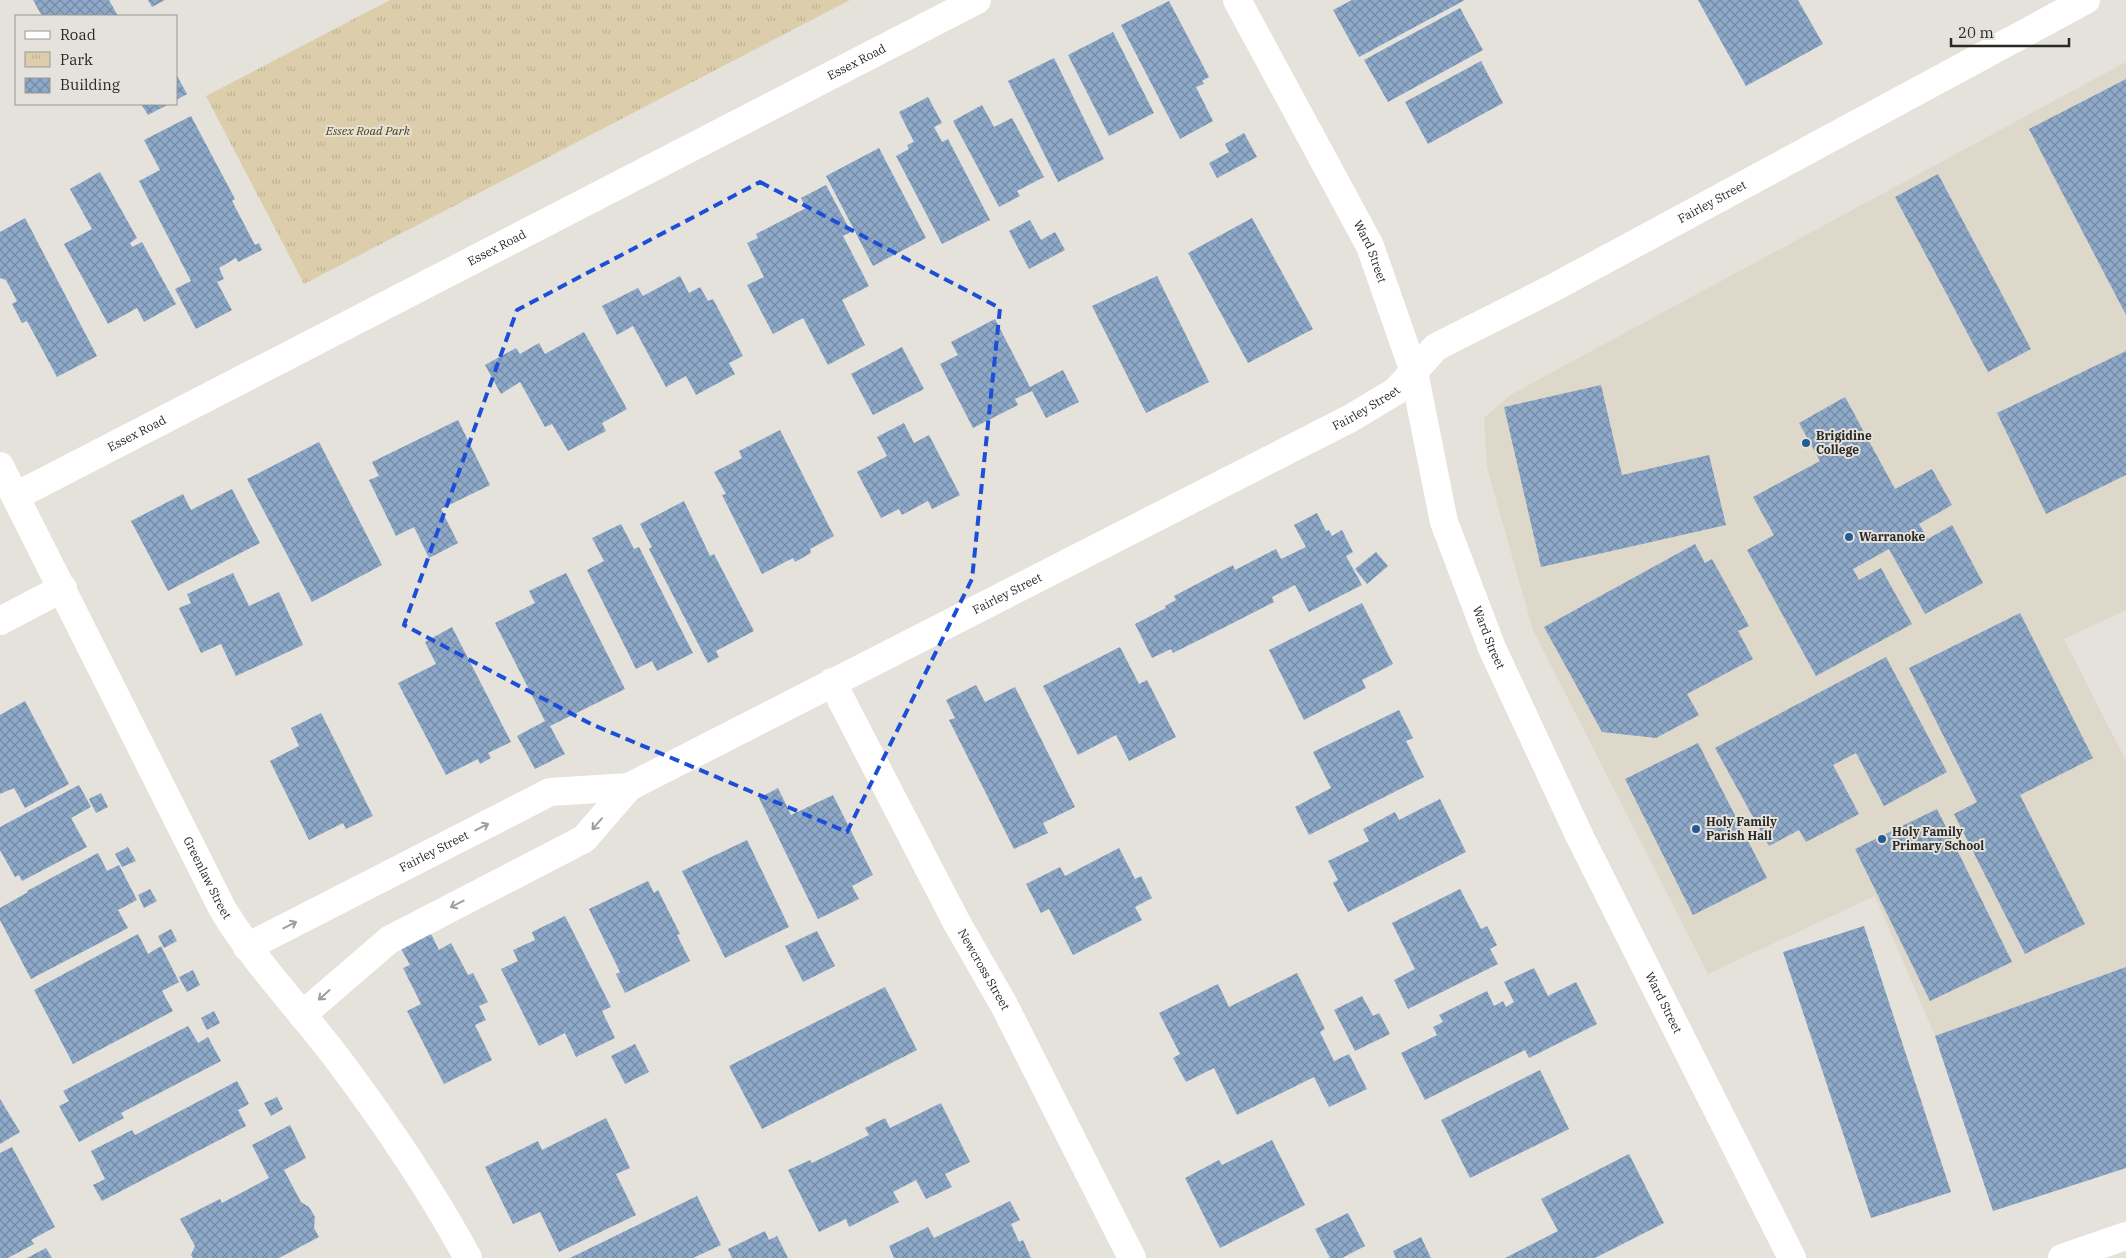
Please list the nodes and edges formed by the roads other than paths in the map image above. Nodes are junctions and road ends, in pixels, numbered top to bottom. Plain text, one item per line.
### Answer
1 (977, 0) edge
2 (1237, 0) edge
3 (2086, 0) edge
4 (1414, 372) junction
5 (0, 466) edge
6 (16, 496) junction
7 (63, 588) junction
8 (0, 621) edge
9 (832, 682) junction
10 (629, 787) junction
11 (247, 947) junction
12 (302, 1015) junction
13 (2126, 1236) edge
14 (468, 1258) edge
15 (1132, 1258) edge
16 (1792, 1258) edge
17 (2062, 1258) edge

1 - 6 street, Essex Road
2 - 4 street, Ward Street
3 - 4 street, Fairley Street
4 - 9 street, Fairley Street
4 - 16 street, Ward Street
5 - 6 street, Greenlaw Street
6 - 7 street, Greenlaw Street
7 - 8 street
7 - 11 street, Greenlaw Street
9 - 10 street, Fairley Street
9 - 15 street, Newcross Street
11 -> 10 street, Fairley Street
10 -> 12 street, Fairley Street
11 - 12 street, Greenlaw Street
12 - 14 street, Greenlaw Street
13 - 17 street

